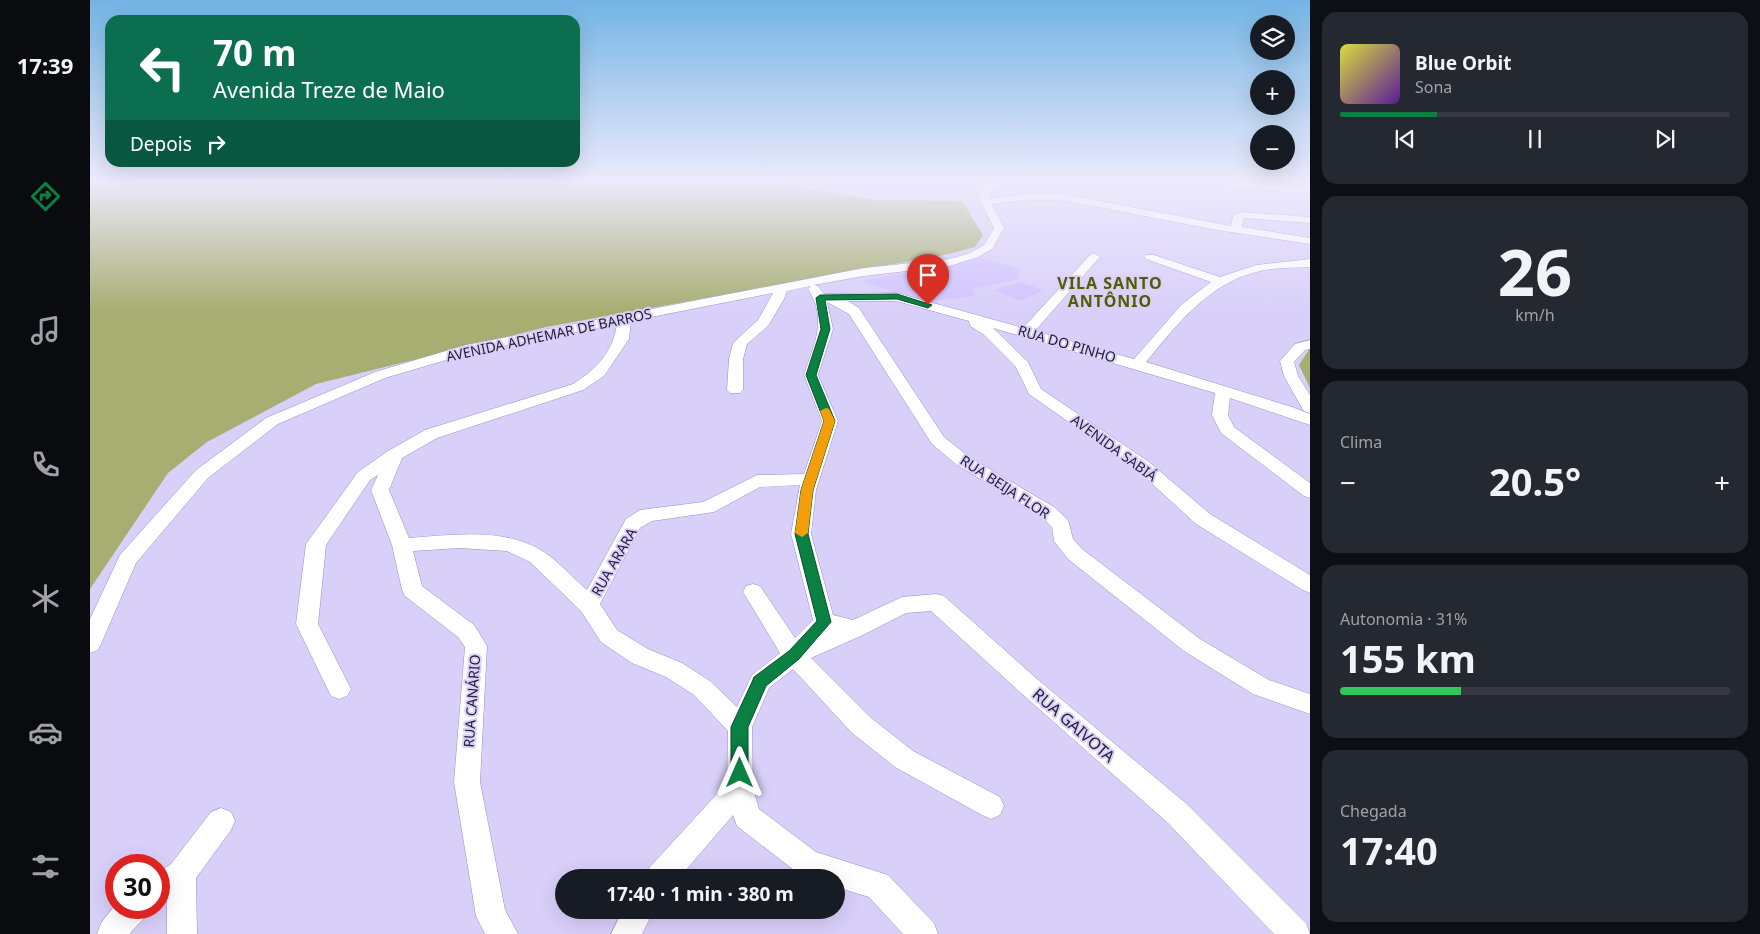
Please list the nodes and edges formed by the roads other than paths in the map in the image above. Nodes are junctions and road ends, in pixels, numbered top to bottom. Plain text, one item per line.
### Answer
1 (997, 225) edge
2 (1207, 225) edge
3 (1236, 225) edge
4 (1249, 225) edge
5 (1281, 225) edge
6 (1310, 229) edge
7 (1236, 230) junction
8 (1310, 236) edge
9 (1310, 241) edge
10 (1094, 256) dead end
11 (1150, 257) dead end
12 (1310, 263) edge
13 (1221, 282) junction
14 (809, 283) junction
15 (781, 288) junction
16 (826, 298) junction
17 (959, 314) junction
18 (624, 319) junction
19 (1026, 333) junction
20 (1310, 344) edge
21 (1137, 364) junction
22 (735, 390) dead end
23 (1223, 391) junction
24 (1310, 408) edge
25 (1310, 420) edge
26 (394, 454) junction
27 (811, 479) junction
28 (1310, 492) edge
29 (402, 545) junction
30 (1310, 585) edge
31 (752, 592) dead end
32 (589, 604) junction
33 (824, 622) junction
34 (855, 629) junction
35 (90, 644) edge
36 (794, 655) junction
37 (339, 689) dead end
38 (1310, 704) edge
39 (740, 727) junction
40 (740, 788) junction
41 (990, 806) dead end
42 (221, 821) dead end
43 (668, 869) edge
44 (170, 882) edge
45 (122, 919) edge
46 (634, 919) edge
47 (112, 934) edge
48 (182, 934) edge
49 (503, 934) edge
50 (626, 934) edge
51 (923, 934) edge
52 (1295, 934) edge

1 - 14 street, AVENIDA ADHEMAR DE BARROS
2 - 7 street
3 - 7 street
4 - 8 street
5 - 6 street
7 - 9 street
10 - 19 street
11 - 13 street
12 - 13 street
13 - 21 street
14 - 15 street, AVENIDA ADHEMAR DE BARROS
14 - 16 street
15 - 18 street, AVENIDA ADHEMAR DE BARROS
15 - 22 street
16 - 17 street, RUA DO PINHO
16 - 27 street
16 - 38 street, RUA BEIJA FLOR
17 - 19 street, RUA DO PINHO
17 - 30 street, AVENIDA SABIÁ
18 - 26 street
18 - 35 street, AVENIDA ADHEMAR DE BARROS
19 - 21 street, RUA DO PINHO
20 - 24 street
21 - 23 street, RUA DO PINHO
23 - 25 street, RUA DO PINHO
23 - 28 street
26 - 29 street, RUA CANÁRIO
26 - 37 street
27 - 32 street, RUA ARARA
27 - 33 street
29 - 32 street
29 - 49 street, RUA CANÁRIO
31 - 36 street
32 - 39 street
33 - 34 street
33 - 36 street
34 - 36 street, RUA GAIVOTA
34 - 52 street, RUA GAIVOTA
36 - 39 street
36 - 41 street
39 - 40 street
40 - 43 street
40 - 51 street
42 - 44 street
44 - 48 street
45 - 47 street
46 - 50 street

